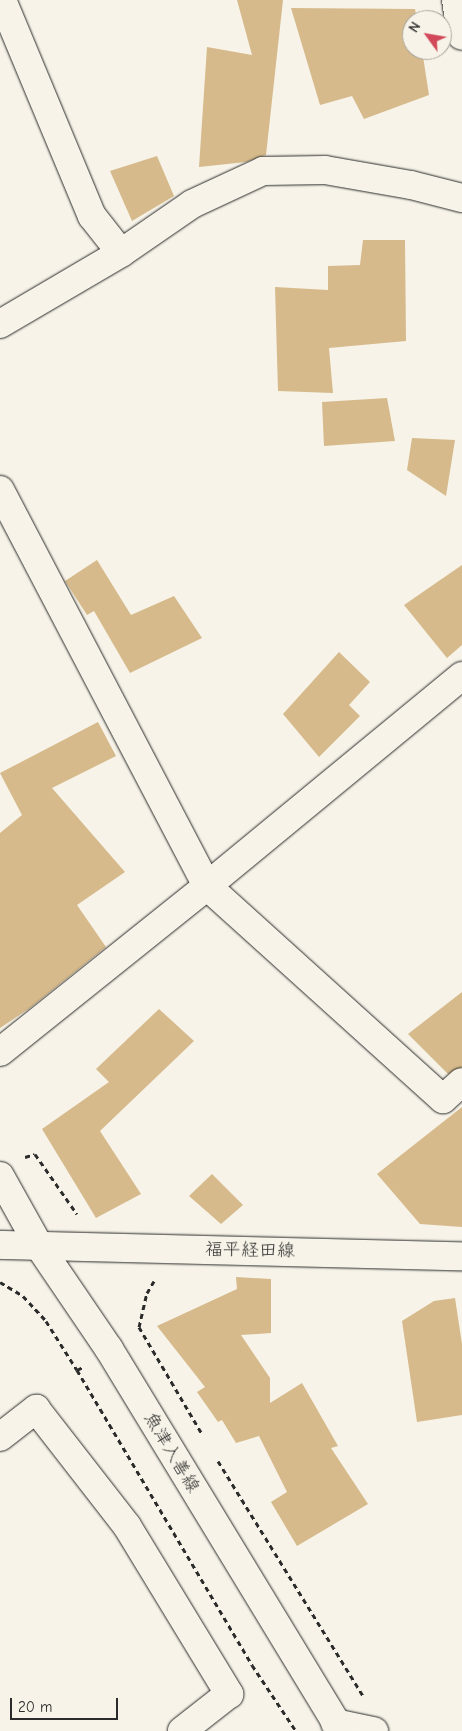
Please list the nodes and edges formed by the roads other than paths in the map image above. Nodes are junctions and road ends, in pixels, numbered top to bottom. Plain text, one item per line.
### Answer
1 (2, 0) edge
2 (456, 0) edge
3 (462, 36) edge
4 (462, 198) edge
5 (121, 253) junction
6 (0, 324) edge
7 (0, 490) edge
8 (462, 676) edge
9 (207, 886) junction
10 (0, 1052) edge
11 (462, 1082) edge
12 (0, 1176) edge
13 (0, 1245) edge
14 (39, 1246) junction
15 (462, 1256) edge
16 (0, 1437) edge
17 (338, 1727) edge
18 (182, 1731) edge
19 (374, 1731) edge

1 - 5 street
2 - 3 street
4 - 5 street
5 - 6 street
7 - 9 street
8 - 9 street
9 - 10 street
9 - 11 street
12 - 14 street, 魚津入善線
13 - 14 street, 福平経田線
14 - 15 street, 福平経田線
14 - 17 street, 魚津入善線
16 - 18 street
17 - 19 street

